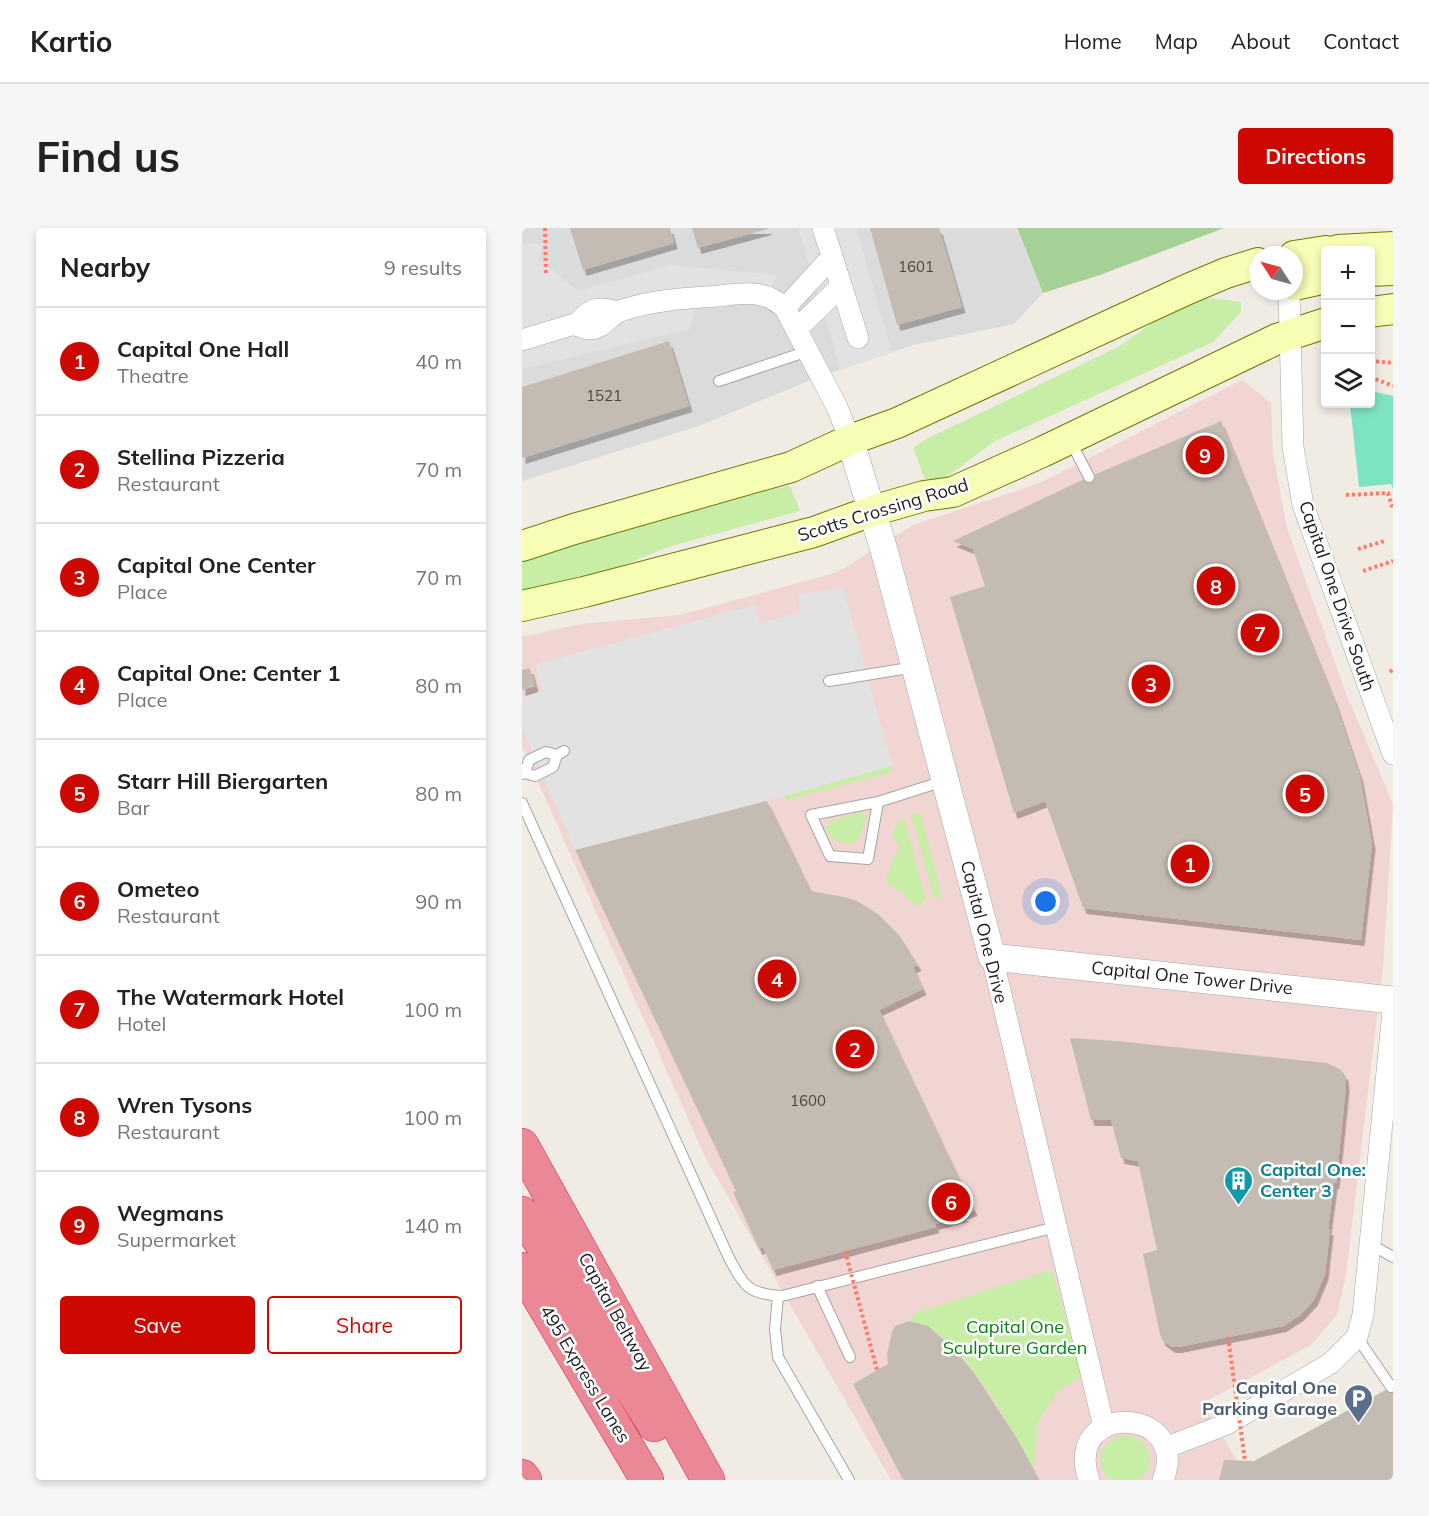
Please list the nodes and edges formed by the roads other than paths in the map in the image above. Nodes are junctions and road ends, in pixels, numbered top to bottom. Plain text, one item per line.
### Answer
1 (823, 228) edge
2 (1393, 247) edge
3 (1375, 248) edge
4 (1321, 253) edge
5 (1303, 255) edge
6 (831, 258) junction
7 (1249, 266) edge
8 (1393, 270) edge
9 (1375, 271) edge
10 (1321, 279) edge
11 (1303, 283) edge
12 (841, 286) junction
13 (1289, 300) edge
14 (785, 308) junction
15 (1393, 309) edge
16 (1375, 311) edge
17 (1321, 324) edge
18 (797, 329) junction
19 (1291, 333) junction
20 (858, 338) dead end
21 (522, 340) edge
22 (808, 351) junction
23 (719, 381) dead end
24 (1069, 439) junction
25 (850, 440) junction
26 (1089, 477) dead end
27 (872, 511) junction
28 (522, 546) edge
29 (522, 606) edge
30 (915, 667) junction
31 (829, 681) dead end
32 (1393, 754) edge
33 (523, 773) edge
34 (945, 781) junction
35 (878, 802) junction
36 (522, 803) edge
37 (992, 957) junction
38 (1393, 1000) edge
39 (1393, 1011) edge
40 (522, 1145) edge
41 (522, 1213) edge
42 (1056, 1227) junction
43 (1370, 1244) junction
44 (1393, 1257) edge
45 (522, 1269) edge
46 (817, 1286) junction
47 (778, 1296) junction
48 (522, 1310) edge
49 (1357, 1337) junction
50 (850, 1357) dead end
51 (1391, 1387) dead end
52 (611, 1417) junction
53 (1104, 1427) junction
54 (1165, 1448) junction
55 (522, 1476) edge
56 (525, 1480) edge
57 (647, 1480) edge
58 (688, 1480) edge
59 (708, 1480) edge
60 (849, 1480) edge
61 (1089, 1480) edge
62 (1163, 1480) edge

1 - 6 street
2 - 3 main road
4 - 5 main road
6 - 12 street
6 - 14 street
7 - 25 main road
8 - 9 main road
10 - 11 main road
12 - 18 street
12 - 20 street
13 - 19 street, Capital One Drive South
14 - 18 street
14 - 21 street
15 - 16 main road
17 - 19 main road, Scotts Crossing Road
18 - 22 street
19 - 24 main road, Scotts Crossing Road
19 - 32 street, Capital One Drive South
22 - 23 lane
22 - 25 street
24 - 26 lane
24 - 27 main road, Scotts Crossing Road
25 - 27 street, Capital One Drive
25 - 28 main road
27 - 29 main road, Scotts Crossing Road
27 - 30 street, Capital One Drive
30 - 31 lane
30 - 34 street, Capital One Drive
33 - 33 lane
34 - 35 lane
34 - 37 street, Capital One Drive
35 - 35 lane
36 - 47 lane
37 - 38 street, Capital One Tower Drive
37 - 42 street, Capital One Drive
39 - 43 street
40 - 59 highway, Capital Beltway
41 - 58 highway
42 - 46 lane
42 - 53 street, Capital One Drive
43 - 44 lane
43 - 49 street
45 - 52 highway, 495 Express Lanes
46 - 47 lane
46 - 50 lane
47 - 60 lane
48 - 52 highway
49 - 51 lane
49 - 54 street
52 - 57 highway, 495 Express Lanes
53 - 54 street
53 - 61 street
54 - 62 street
55 - 56 highway

